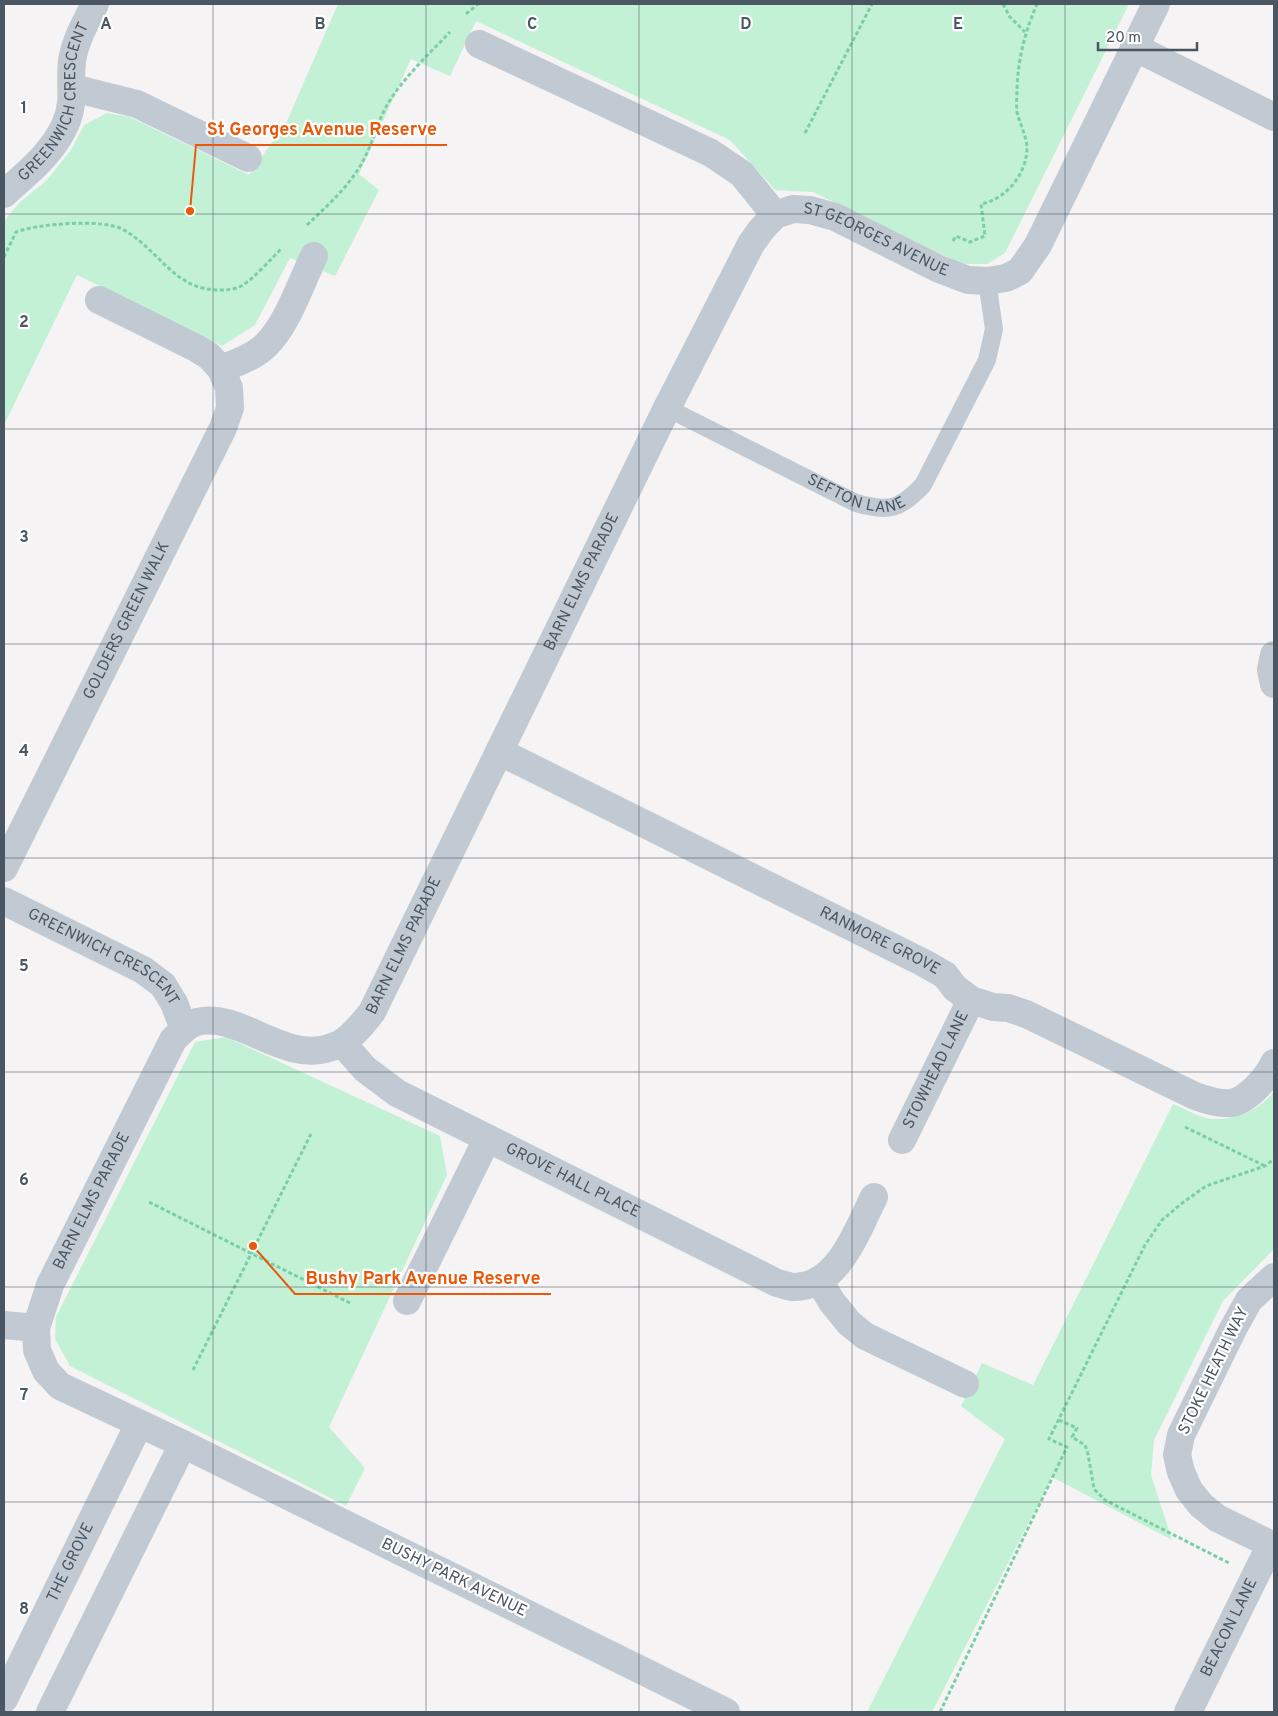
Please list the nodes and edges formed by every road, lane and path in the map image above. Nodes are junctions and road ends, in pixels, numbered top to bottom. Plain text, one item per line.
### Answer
1 (96, 4) edge
2 (478, 4) edge
3 (872, 4) edge
4 (1003, 4) edge
5 (1037, 4) edge
6 (1156, 4) edge
7 (466, 15) dead end
8 (453, 28) dead end
9 (1025, 33) junction
10 (479, 44) dead end
11 (1134, 47) junction
12 (72, 88) junction
13 (1274, 117) edge
14 (805, 133) dead end
15 (248, 158) dead end
16 (4, 194) edge
17 (775, 216) junction
18 (307, 225) dead end
19 (286, 245) dead end
20 (314, 256) dead end
21 (4, 257) edge
22 (939, 269) junction
23 (987, 281) junction
24 (99, 300) dead end
25 (221, 369) junction
26 (668, 408) junction
27 (1274, 655) edge
28 (1274, 684) edge
29 (500, 752) junction
30 (4, 868) edge
31 (4, 901) edge
32 (971, 1000) junction
33 (184, 1029) junction
34 (342, 1043) junction
35 (1274, 1063) edge
36 (311, 1134) dead end
37 (487, 1139) junction
38 (902, 1140) dead end
39 (1274, 1159) edge
40 (874, 1197) dead end
41 (149, 1202) dead end
42 (251, 1254) junction
43 (1274, 1277) edge
44 (819, 1281) junction
45 (407, 1301) dead end
46 (352, 1304) dead end
47 (4, 1325) edge
48 (36, 1328) junction
49 (193, 1370) dead end
50 (965, 1384) dead end
51 (1058, 1420) junction
52 (139, 1424) junction
53 (183, 1444) junction
54 (1272, 1545) edge
55 (1255, 1575) junction
56 (4, 1700) edge
57 (50, 1712) edge
58 (726, 1712) edge
59 (940, 1712) edge
60 (1188, 1712) edge

1 - 12 street, GREENWICH CRESCENT
2 - 7 path
3 - 14 path
4 - 9 path
5 - 9 path
6 - 11 street, ST GEORGES AVENUE
8 - 18 path
9 - 22 path
10 - 17 street, ST GEORGES AVENUE
11 - 13 street
11 - 23 street, ST GEORGES AVENUE
12 - 15 street
12 - 16 street, GREENWICH CRESCENT
17 - 22 street, ST GEORGES AVENUE
17 - 26 street, BARN ELMS PARADE
19 - 21 path
20 - 25 street
22 - 23 street, ST GEORGES AVENUE
23 - 26 lane, SEFTON LANE
24 - 25 street, GOLDERS GREEN WALK
25 - 30 street, GOLDERS GREEN WALK
26 - 29 street, BARN ELMS PARADE
27 - 28 street
29 - 32 street, RANMORE GROVE
29 - 34 street, BARN ELMS PARADE
31 - 33 street, GREENWICH CRESCENT
32 - 35 street, RANMORE GROVE
32 - 38 street, STOWHEAD LANE
33 - 34 street, BARN ELMS PARADE
33 - 48 street, BARN ELMS PARADE
34 - 37 street, GROVE HALL PLACE
36 - 42 path
37 - 44 street, GROVE HALL PLACE
37 - 45 street
39 - 51 path
40 - 44 street, GROVE HALL PLACE
41 - 42 path
42 - 46 path
42 - 49 path
43 - 54 street, STOKE HEATH WAY
44 - 50 street
47 - 48 street
48 - 52 street, BARN ELMS PARADE
51 - 55 path
51 - 59 path
52 - 53 street, BARN ELMS PARADE
52 - 56 street, THE GROVE
53 - 57 street
53 - 58 street, BUSHY PARK AVENUE
54 - 55 street, BEACON LANE
55 - 60 street, BEACON LANE

